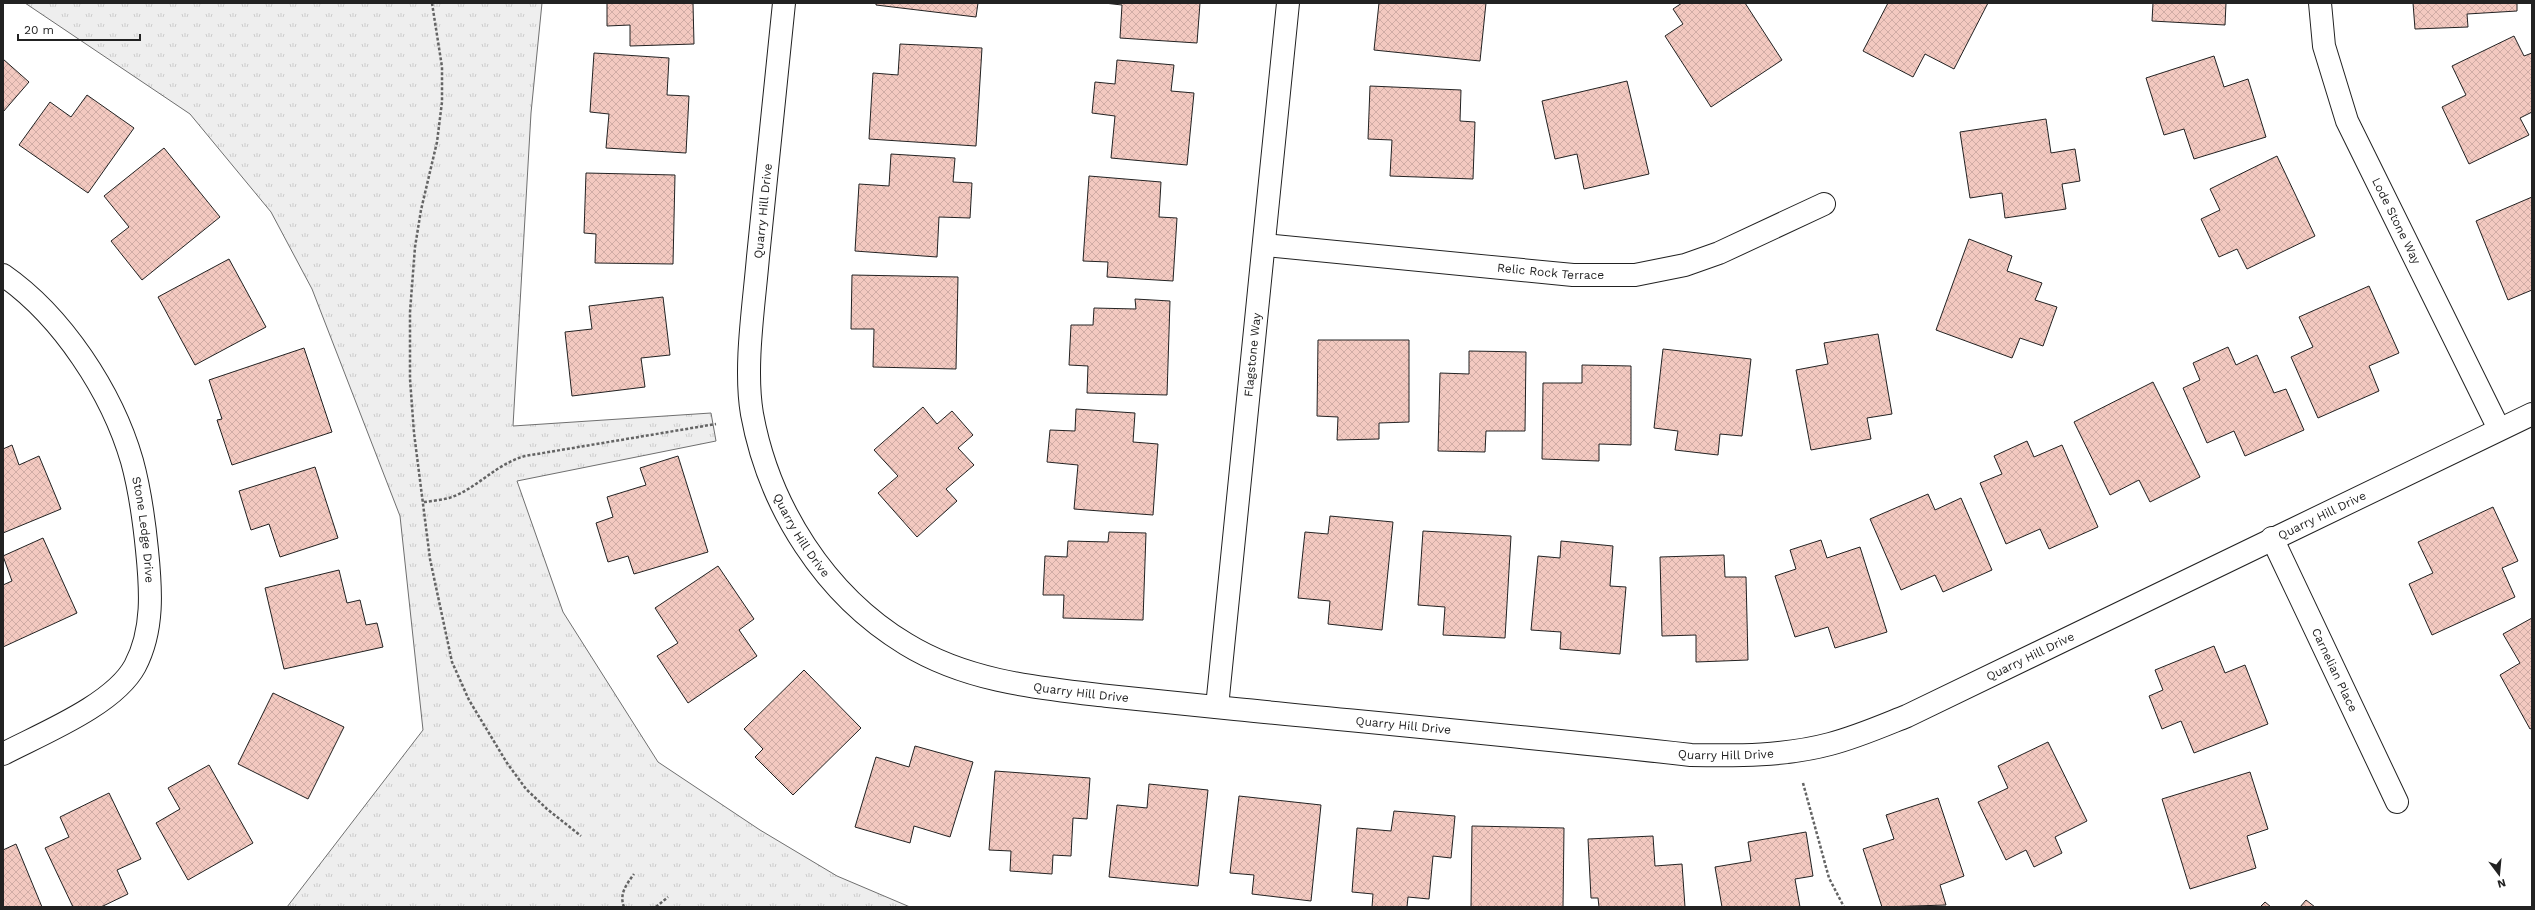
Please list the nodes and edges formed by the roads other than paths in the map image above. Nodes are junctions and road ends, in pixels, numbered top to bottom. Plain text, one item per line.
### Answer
1 (784, 3) edge
2 (1288, 3) edge
3 (2320, 3) edge
4 (1824, 204) dead end
5 (1265, 245) junction
6 (3, 275) edge
7 (2532, 414) edge
8 (2499, 429) junction
9 (2272, 538) junction
10 (1216, 707) junction
11 (3, 754) edge
12 (2397, 802) dead end

1 - 10 street, Quarry Hill Drive
2 - 5 street, Flagstone Way
3 - 8 street, Lode Stone Way
4 - 5 street, Relic Rock Terrace
5 - 10 street, Flagstone Way
6 - 11 street, Stone Ledge Drive
7 - 8 street, Quarry Hill Drive
8 - 9 street, Quarry Hill Drive
9 - 10 street, Quarry Hill Drive
9 - 12 street, Carnelian Place

